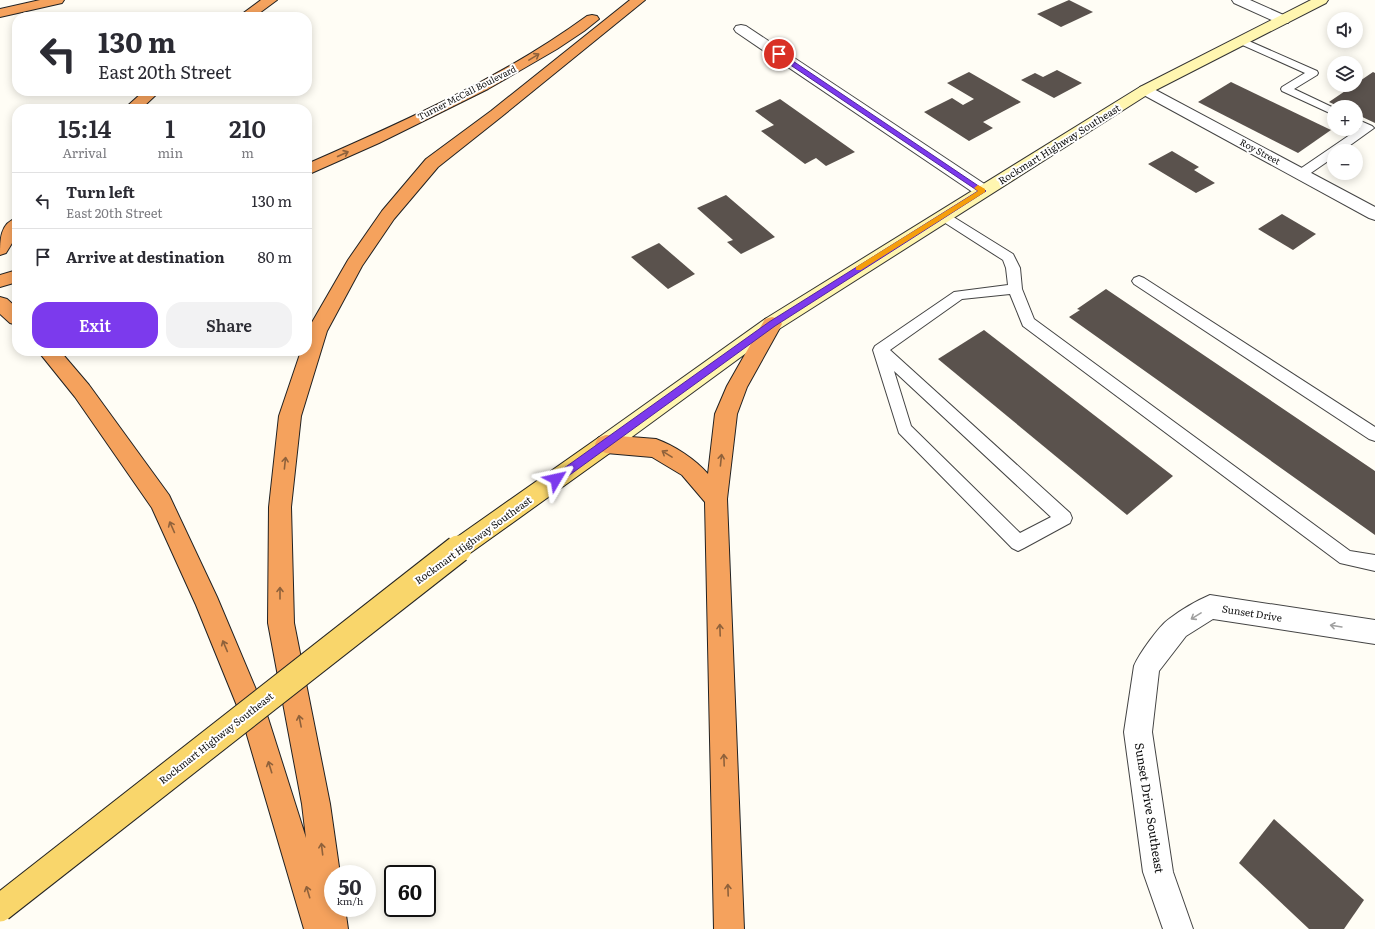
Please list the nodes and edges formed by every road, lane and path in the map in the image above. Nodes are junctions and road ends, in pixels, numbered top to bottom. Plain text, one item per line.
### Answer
1 (57, 0) edge
2 (270, 0) edge
3 (617, 0) edge
4 (638, 0) edge
5 (1239, 0) edge
6 (1321, 0) edge
7 (252, 12) edge
8 (0, 14) edge
9 (1284, 20) junction
10 (741, 29) dead end
11 (1242, 41) junction
12 (1145, 90) junction
13 (147, 96) edge
14 (138, 104) edge
15 (1327, 109) edge
16 (1363, 126) edge
17 (1363, 131) edge
18 (1356, 136) edge
19 (312, 168) edge
20 (1301, 174) junction
21 (982, 191) junction
22 (1375, 214) edge
23 (943, 216) junction
24 (12, 229) edge
25 (0, 248) edge
26 (12, 277) edge
27 (0, 281) edge
28 (1139, 281) dead end
29 (1015, 289) junction
30 (0, 304) edge
31 (12, 314) edge
32 (772, 324) junction
33 (312, 348) edge
34 (880, 350) junction
35 (52, 356) edge
36 (309, 356) edge
37 (1375, 435) edge
38 (606, 444) junction
39 (716, 499) junction
40 (1375, 564) edge
41 (1375, 632) edge
42 (1138, 732) joint
43 (0, 908) edge
44 (319, 929) edge
45 (333, 929) edge
46 (729, 929) edge
47 (1178, 929) edge

1 - 8 highway
2 - 7 highway
19 -> 3 highway, Turner McCall Boulevard
33 -> 4 highway
5 - 9 street
6 - 9 main road, Rockmart Highway Southeast
9 - 11 main road, Rockmart Highway Southeast
10 - 21 street
11 - 12 main road, Rockmart Highway Southeast
11 - 15 lane
12 - 20 street, Roy Street
12 - 21 main road, Rockmart Highway Southeast
13 - 14 highway
16 - 17 lane
18 - 20 lane
20 - 22 street, Roy Street
21 - 23 main road, Rockmart Highway Southeast
23 - 29 lane
23 - 32 main road, Rockmart Highway Southeast
24 - 25 highway
26 - 27 highway
28 - 37 lane
29 - 34 lane
29 - 40 lane
30 - 31 highway
32 - 38 main road, Rockmart Highway Southeast
39 -> 32 highway
34 - 34 lane
44 -> 35 highway
45 -> 36 highway
39 -> 38 highway
38 - 43 main road, Rockmart Highway Southeast, bridge
46 -> 39 highway
41 -> 42 street, Sunset Drive
42 - 47 street, Sunset Drive Southeast

